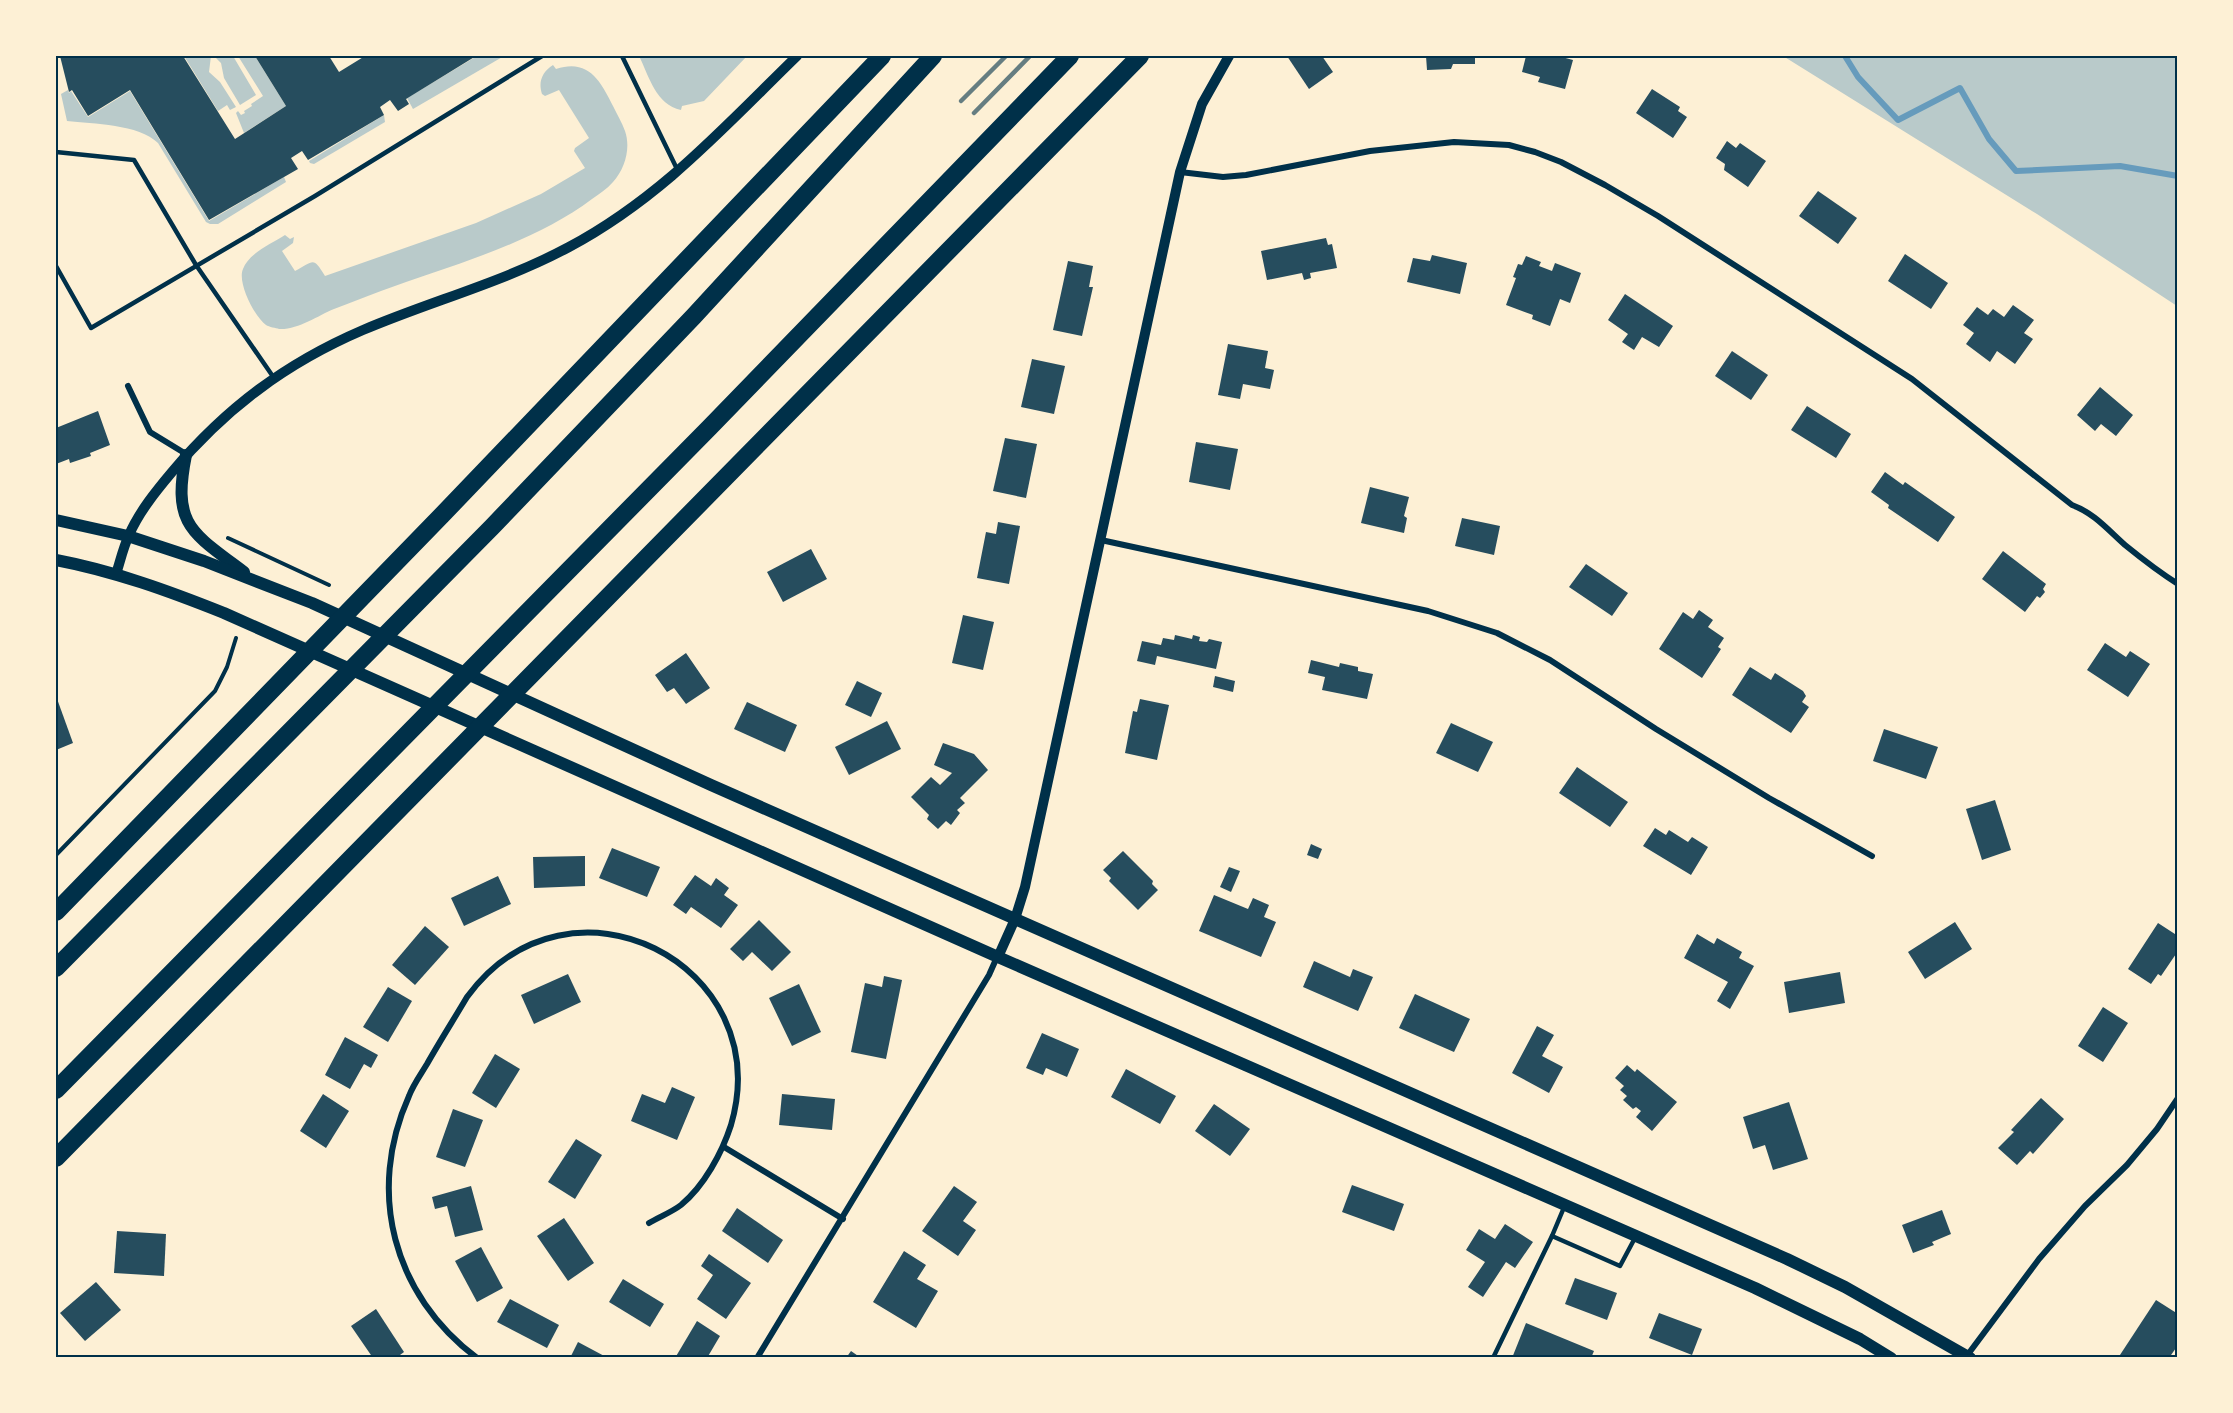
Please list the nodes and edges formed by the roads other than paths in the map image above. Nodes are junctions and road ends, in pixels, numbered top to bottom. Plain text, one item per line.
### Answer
1 (542, 56) edge
2 (622, 56) edge
3 (797, 56) edge
4 (882, 56) edge
5 (933, 56) edge
6 (1070, 56) edge
7 (1140, 56) edge
8 (1229, 56) edge
9 (56, 152) edge
10 (679, 171) junction
11 (1180, 172) junction
12 (196, 265) junction
13 (56, 266) edge
14 (274, 378) junction
15 (128, 386) dead end
16 (186, 455) junction
17 (56, 520) edge
18 (128, 536) junction
19 (1101, 540) junction
20 (56, 560) edge
21 (116, 574) junction
22 (257, 581) junction
23 (2178, 584) edge
24 (1872, 856) dead end
25 (56, 912) edge
26 (1015, 919) junction
27 (998, 957) junction
28 (56, 968) edge
29 (56, 1090) edge
30 (2178, 1098) edge
31 (724, 1147) junction
32 (56, 1158) edge
33 (1565, 1205) junction
34 (843, 1220) junction
35 (649, 1222) dead end
36 (1552, 1236) junction
37 (1636, 1236) junction
38 (1968, 1357) edge
39 (477, 1358) edge
40 (757, 1358) edge
41 (1493, 1358) edge
42 (1892, 1358) edge

1 - 12 lane
2 - 10 lane
3 - 10 street
4 - 25 highway
5 - 28 highway
6 - 29 highway
7 - 32 highway
8 - 11 street
9 - 12 lane
10 - 14 street
11 - 19 street
11 - 23 street
12 - 13 lane
12 - 14 lane
14 - 16 street
15 - 16 street
16 - 18 street
16 - 22 main road
17 - 18 main road
18 - 21 street
18 - 22 main road
19 - 24 street
19 - 26 street
20 - 21 main road
21 - 27 main road
22 - 26 main road
26 - 27 street
26 - 38 main road
27 - 33 main road
27 - 34 street
30 - 38 street
31 - 34 street
31 - 35 street
31 - 39 street
33 - 36 lane
33 - 37 main road
34 - 40 street
36 - 37 lane
36 - 41 lane
37 - 42 main road

